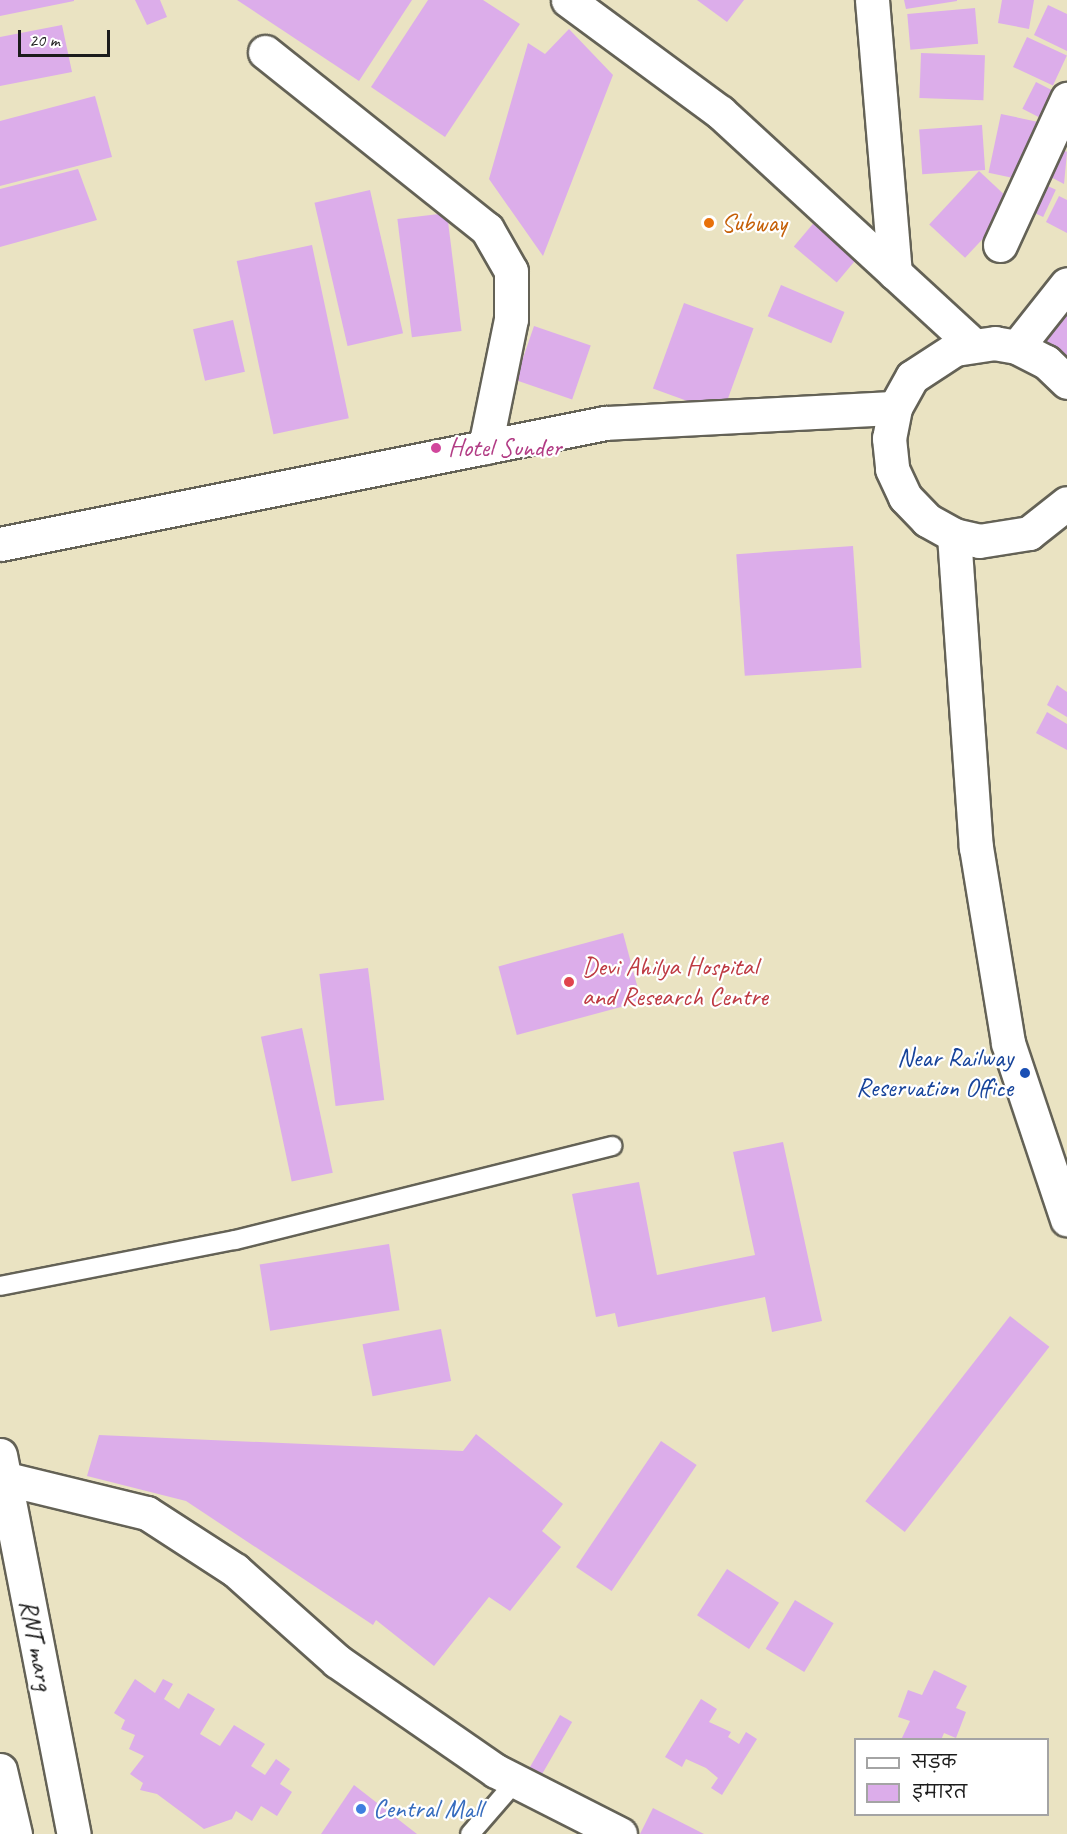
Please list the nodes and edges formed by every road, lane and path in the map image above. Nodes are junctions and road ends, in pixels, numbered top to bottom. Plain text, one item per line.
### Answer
1 (568, 0) edge
2 (872, 0) edge
3 (265, 52) dead end
4 (1067, 99) edge
5 (1000, 245) dead end
6 (895, 273) junction
7 (1067, 285) edge
8 (972, 344) junction
9 (1017, 347) junction
10 (1067, 382) edge
11 (895, 408) junction
12 (485, 447) junction
13 (1067, 503) edge
14 (954, 535) junction
15 (0, 544) edge
16 (612, 1146) dead end
17 (1067, 1219) edge
18 (0, 1286) edge
19 (2, 1466) edge
20 (0, 1770) edge
21 (516, 1781) junction
22 (15, 1834) edge
23 (74, 1834) edge
24 (470, 1834) edge
25 (620, 1834) edge

1 - 6 street
2 - 6 street
3 - 12 street
4 - 5 street
6 - 8 street
7 - 9 street
8 - 9 street
8 - 11 street
9 - 10 street
11 - 12 street
11 - 14 street
12 - 15 street
13 - 14 street
14 - 17 street
16 - 18 lane
19 - 21 street
19 - 23 street, RNT marg
20 - 22 street
21 - 24 lane
21 - 25 street

